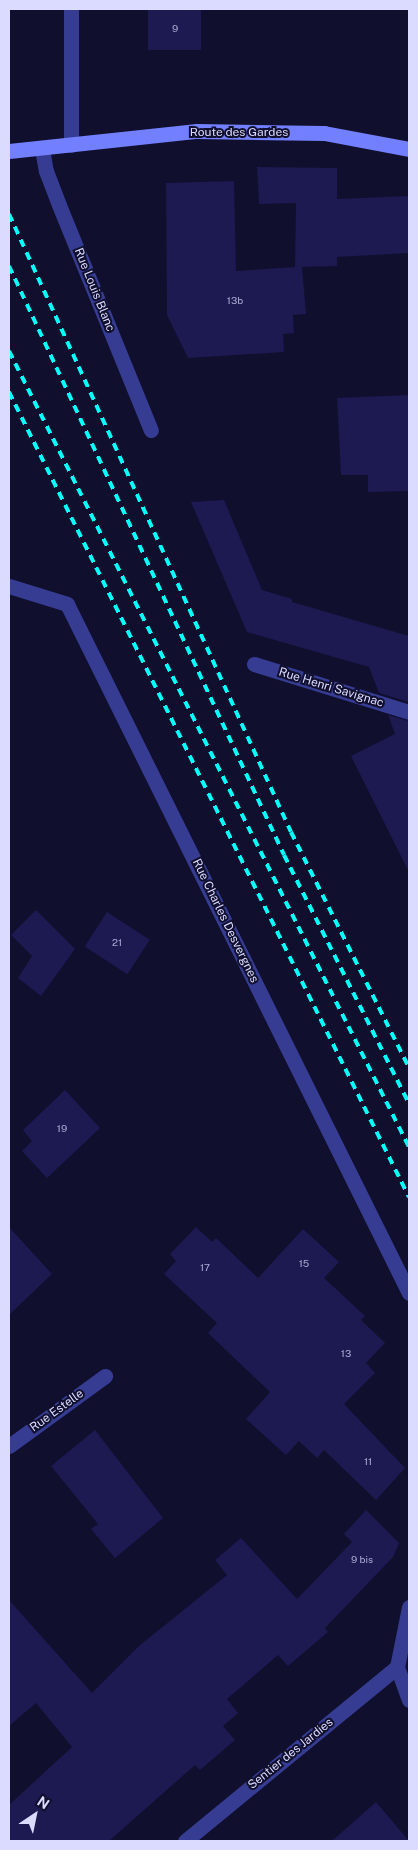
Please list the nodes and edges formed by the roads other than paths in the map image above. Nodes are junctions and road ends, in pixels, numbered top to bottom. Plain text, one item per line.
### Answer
1 (71, 9) edge
2 (71, 145) junction
3 (42, 149) junction
4 (409, 149) edge
5 (9, 151) edge
6 (152, 430) dead end
7 (9, 586) edge
8 (254, 664) dead end
9 (409, 712) edge
10 (409, 1293) edge
11 (105, 1376) dead end
12 (9, 1446) edge
13 (409, 1607) edge
14 (397, 1667) junction
15 (409, 1700) edge
16 (185, 1841) edge

1 - 2 street
2 - 3 main road, Route des Gardes
2 - 4 main road, Route des Gardes
3 - 5 main road, Route des Gardes
3 - 6 street, Rue Louis Blanc
7 - 10 street, Rue Charles Desvergnes
8 - 9 street, Rue Henri Savignac
11 - 12 street, Rue Estelle
13 - 14 street
14 - 15 street
14 - 16 street, Sentier des Jardies

